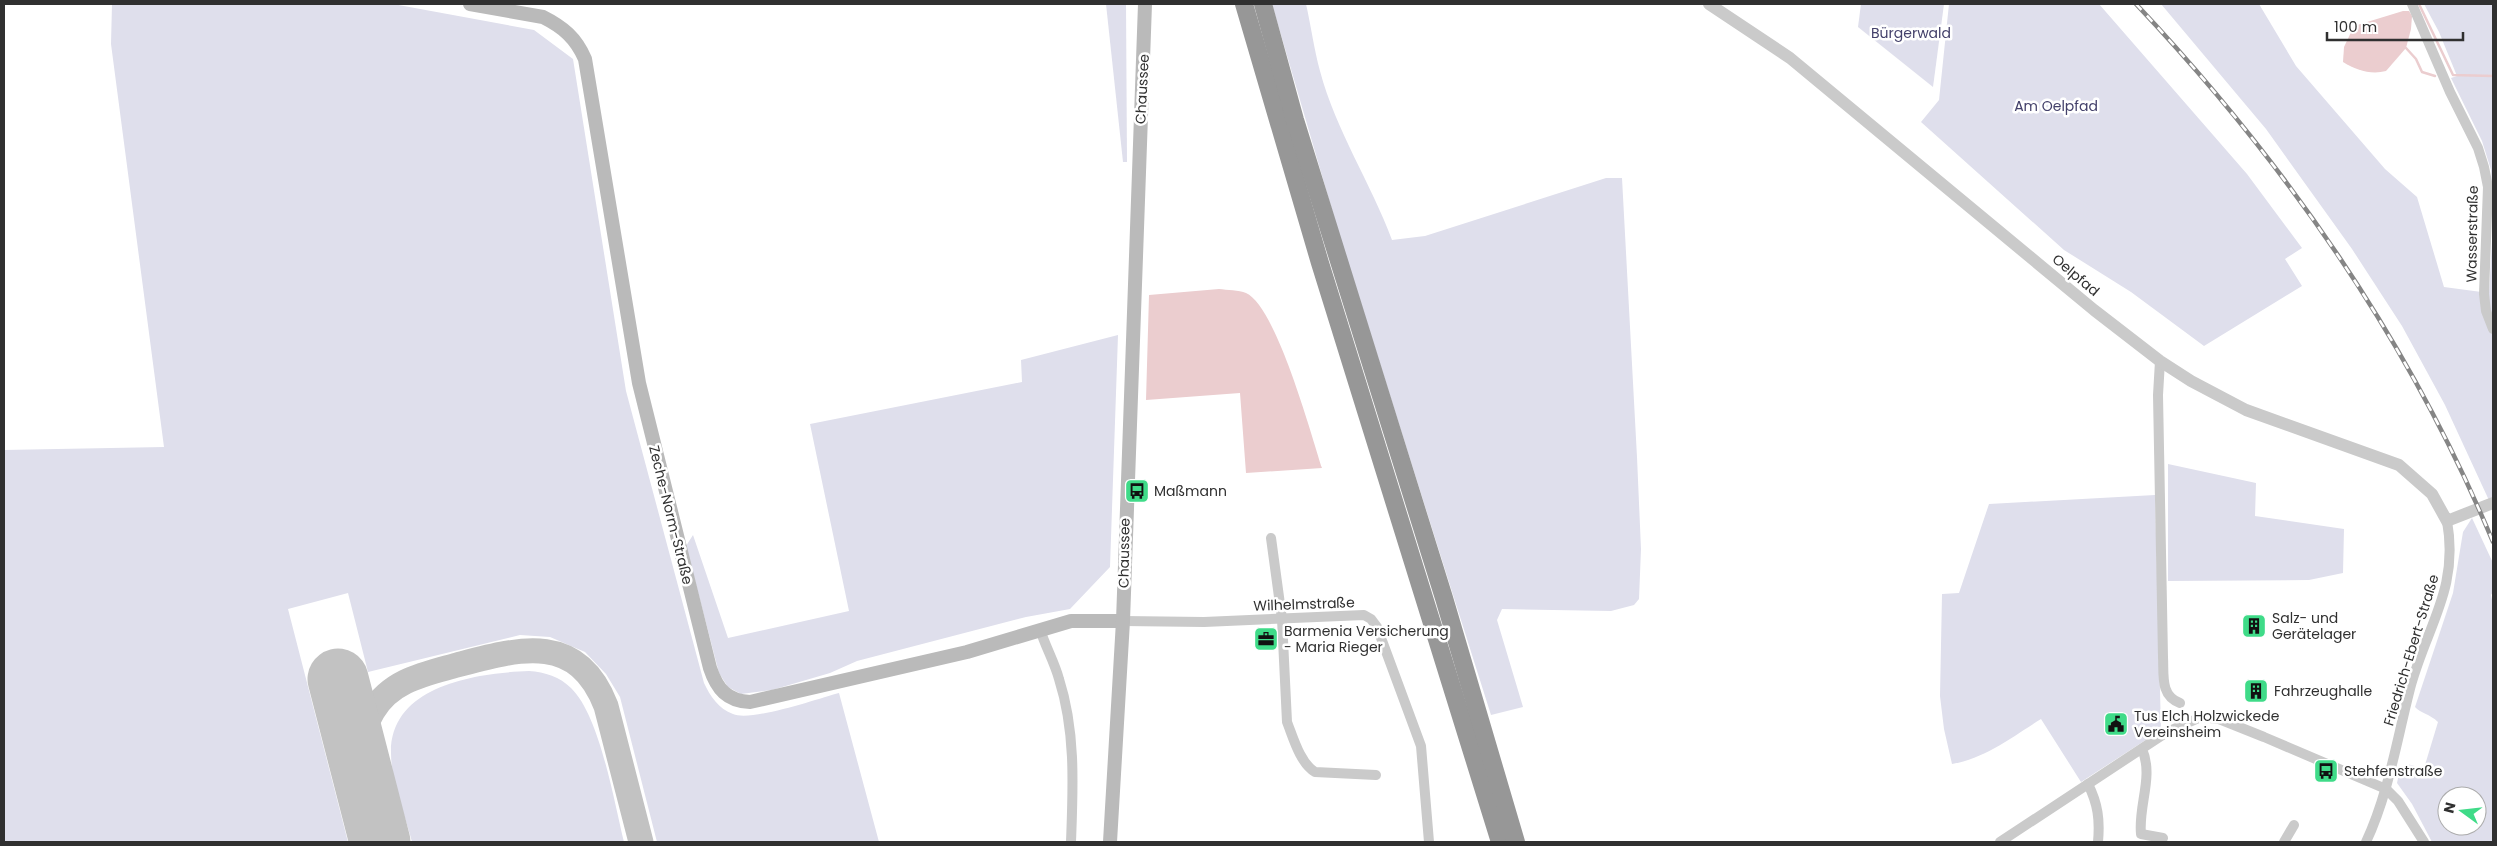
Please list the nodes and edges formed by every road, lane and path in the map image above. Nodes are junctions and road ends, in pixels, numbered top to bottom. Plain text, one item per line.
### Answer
1 (470, 4) edge
2 (1136, 4) edge
3 (1145, 4) edge
4 (1244, 4) edge
5 (1263, 4) edge
6 (1709, 4) edge
7 (2412, 4) edge
8 (1138, 174) junction
9 (2493, 329) edge
10 (2160, 361) junction
11 (2493, 504) edge
12 (2447, 521) junction
13 (1271, 538) dead end
14 (1282, 619) junction
15 (1123, 621) junction
16 (1040, 629) junction
17 (2180, 703) dead end
18 (2142, 749) junction
19 (1376, 775) dead end
20 (2088, 784) junction
21 (2386, 789) junction
22 (2294, 825) dead end
23 (2163, 838) dead end
24 (1071, 842) edge
25 (1110, 842) edge
26 (1429, 842) edge
27 (1500, 842) edge
28 (1516, 842) edge
29 (2000, 842) edge
30 (2098, 842) edge
31 (2284, 842) edge
32 (2366, 842) edge
33 (2424, 842) edge

1 - 16 main road, Zeche-Norm-Straße
2 - 8 main road, Chaussee
3 - 8 main road, Chaussee
4 - 27 highway
5 - 28 highway
6 - 10 street, Oelpfad
7 - 9 street, Wasserstraße
8 - 15 main road, Chaussee
10 - 12 street, Oelpfad
10 - 17 street
11 - 12 street
12 - 21 street, Friedrich-Ebert-Straße
13 - 14 street
14 - 15 street, Wilhelmstraße
14 - 19 street
14 - 26 street, Wilhelmstraße
15 - 16 main road, Zeche-Norm-Straße
15 - 25 main road, Chaussee
16 - 24 street
18 - 20 street
18 - 21 street
18 - 23 street
20 - 29 street
20 - 30 street
21 - 32 street, Friedrich-Ebert-Straße
21 - 33 street
22 - 31 street

